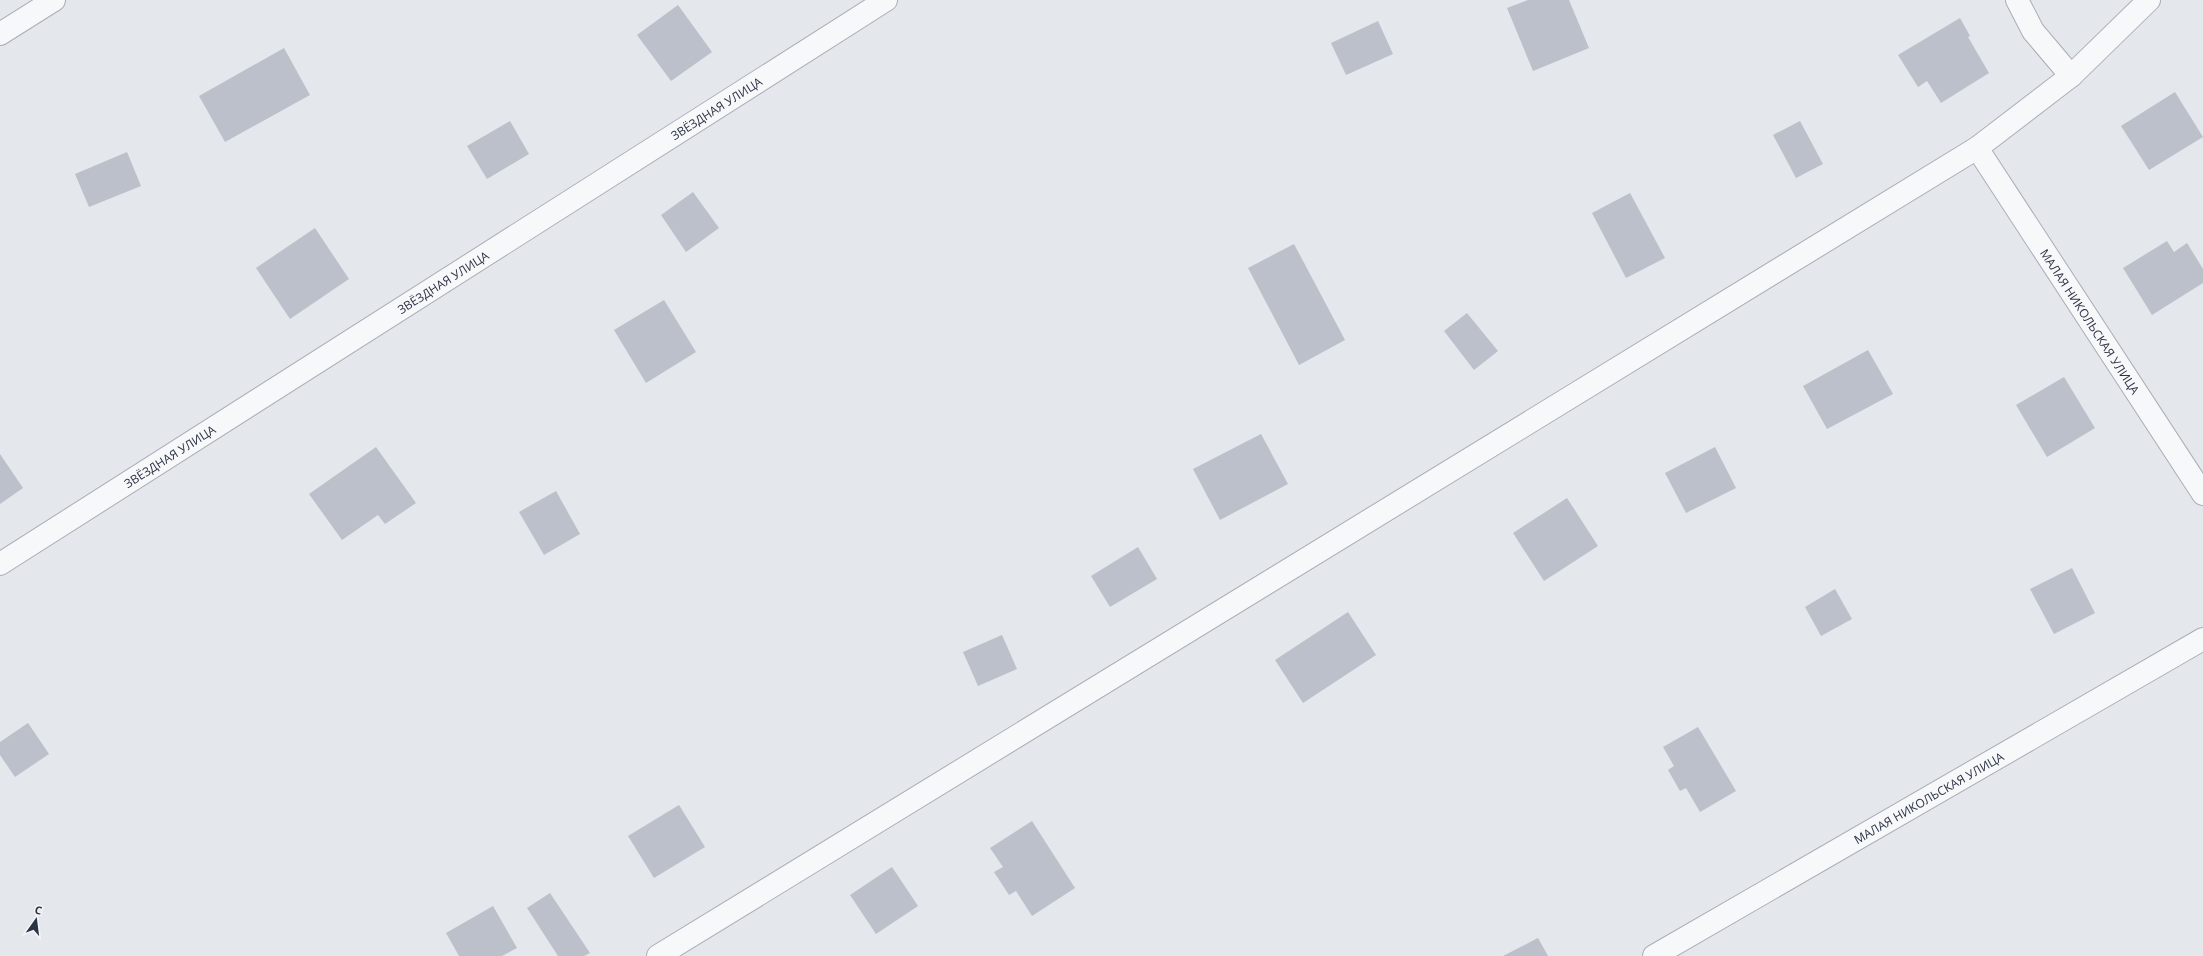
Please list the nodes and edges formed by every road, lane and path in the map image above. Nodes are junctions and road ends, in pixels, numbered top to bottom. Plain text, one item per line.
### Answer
1 (54, 0) edge
2 (886, 0) edge
3 (2018, 0) edge
4 (2149, 0) edge
5 (0, 34) edge
6 (2070, 76) junction
7 (1977, 148) junction
8 (2203, 494) edge
9 (0, 564) edge
10 (2203, 639) edge
11 (658, 956) edge
12 (1654, 956) edge

1 - 5 street
2 - 9 street, ЗВЁЗДНАЯ УЛИЦА
3 - 6 street
4 - 6 street
6 - 7 street
7 - 8 street, МАЛАЯ НИКОЛЬСКАЯ УЛИЦА
7 - 11 street
10 - 12 street, МАЛАЯ НИКОЛЬСКАЯ УЛИЦА

